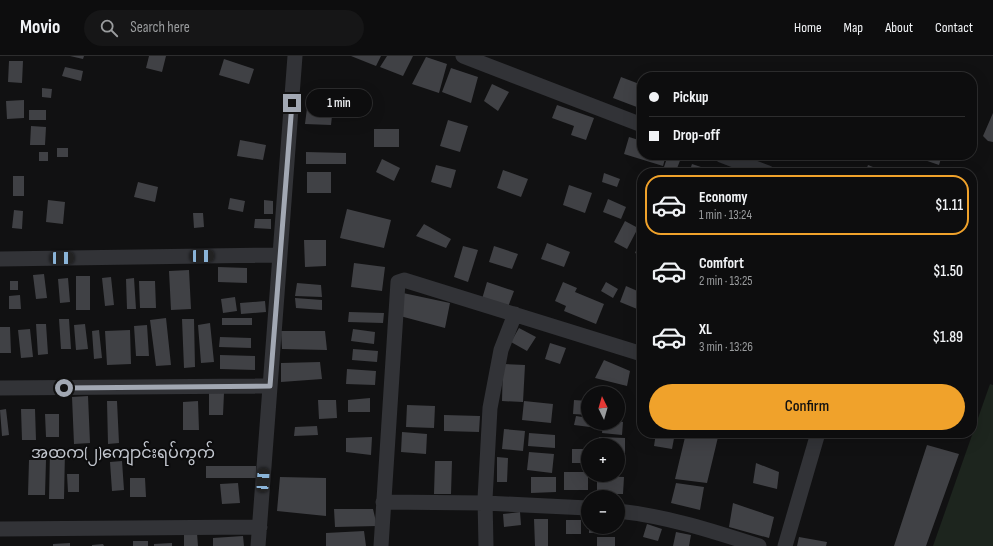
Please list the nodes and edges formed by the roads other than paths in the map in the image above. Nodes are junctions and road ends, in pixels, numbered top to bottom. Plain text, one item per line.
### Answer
1 (295, 56) edge
2 (463, 56) edge
3 (637, 123) edge
4 (734, 160) edge
5 (755, 168) edge
6 (280, 255) junction
7 (0, 259) edge
8 (515, 314) junction
9 (637, 352) edge
10 (270, 386) junction
11 (0, 388) edge
12 (817, 438) edge
13 (383, 502) junction
14 (485, 503) junction
15 (581, 508) edge
16 (625, 512) edge
17 (260, 527) junction
18 (0, 529) edge
19 (258, 546) edge
20 (381, 546) edge
21 (486, 546) edge
22 (759, 546) edge
23 (785, 546) edge

1 - 6 street
2 - 3 street
4 - 5 street
6 - 7 street
6 - 10 street
8 - 9 street
8 - 13 street
8 - 14 street
10 - 11 street
10 - 17 street
12 - 23 street
13 - 14 street
13 - 20 street
14 - 15 street
14 - 21 street
16 - 22 street
17 - 18 street
17 - 19 street

